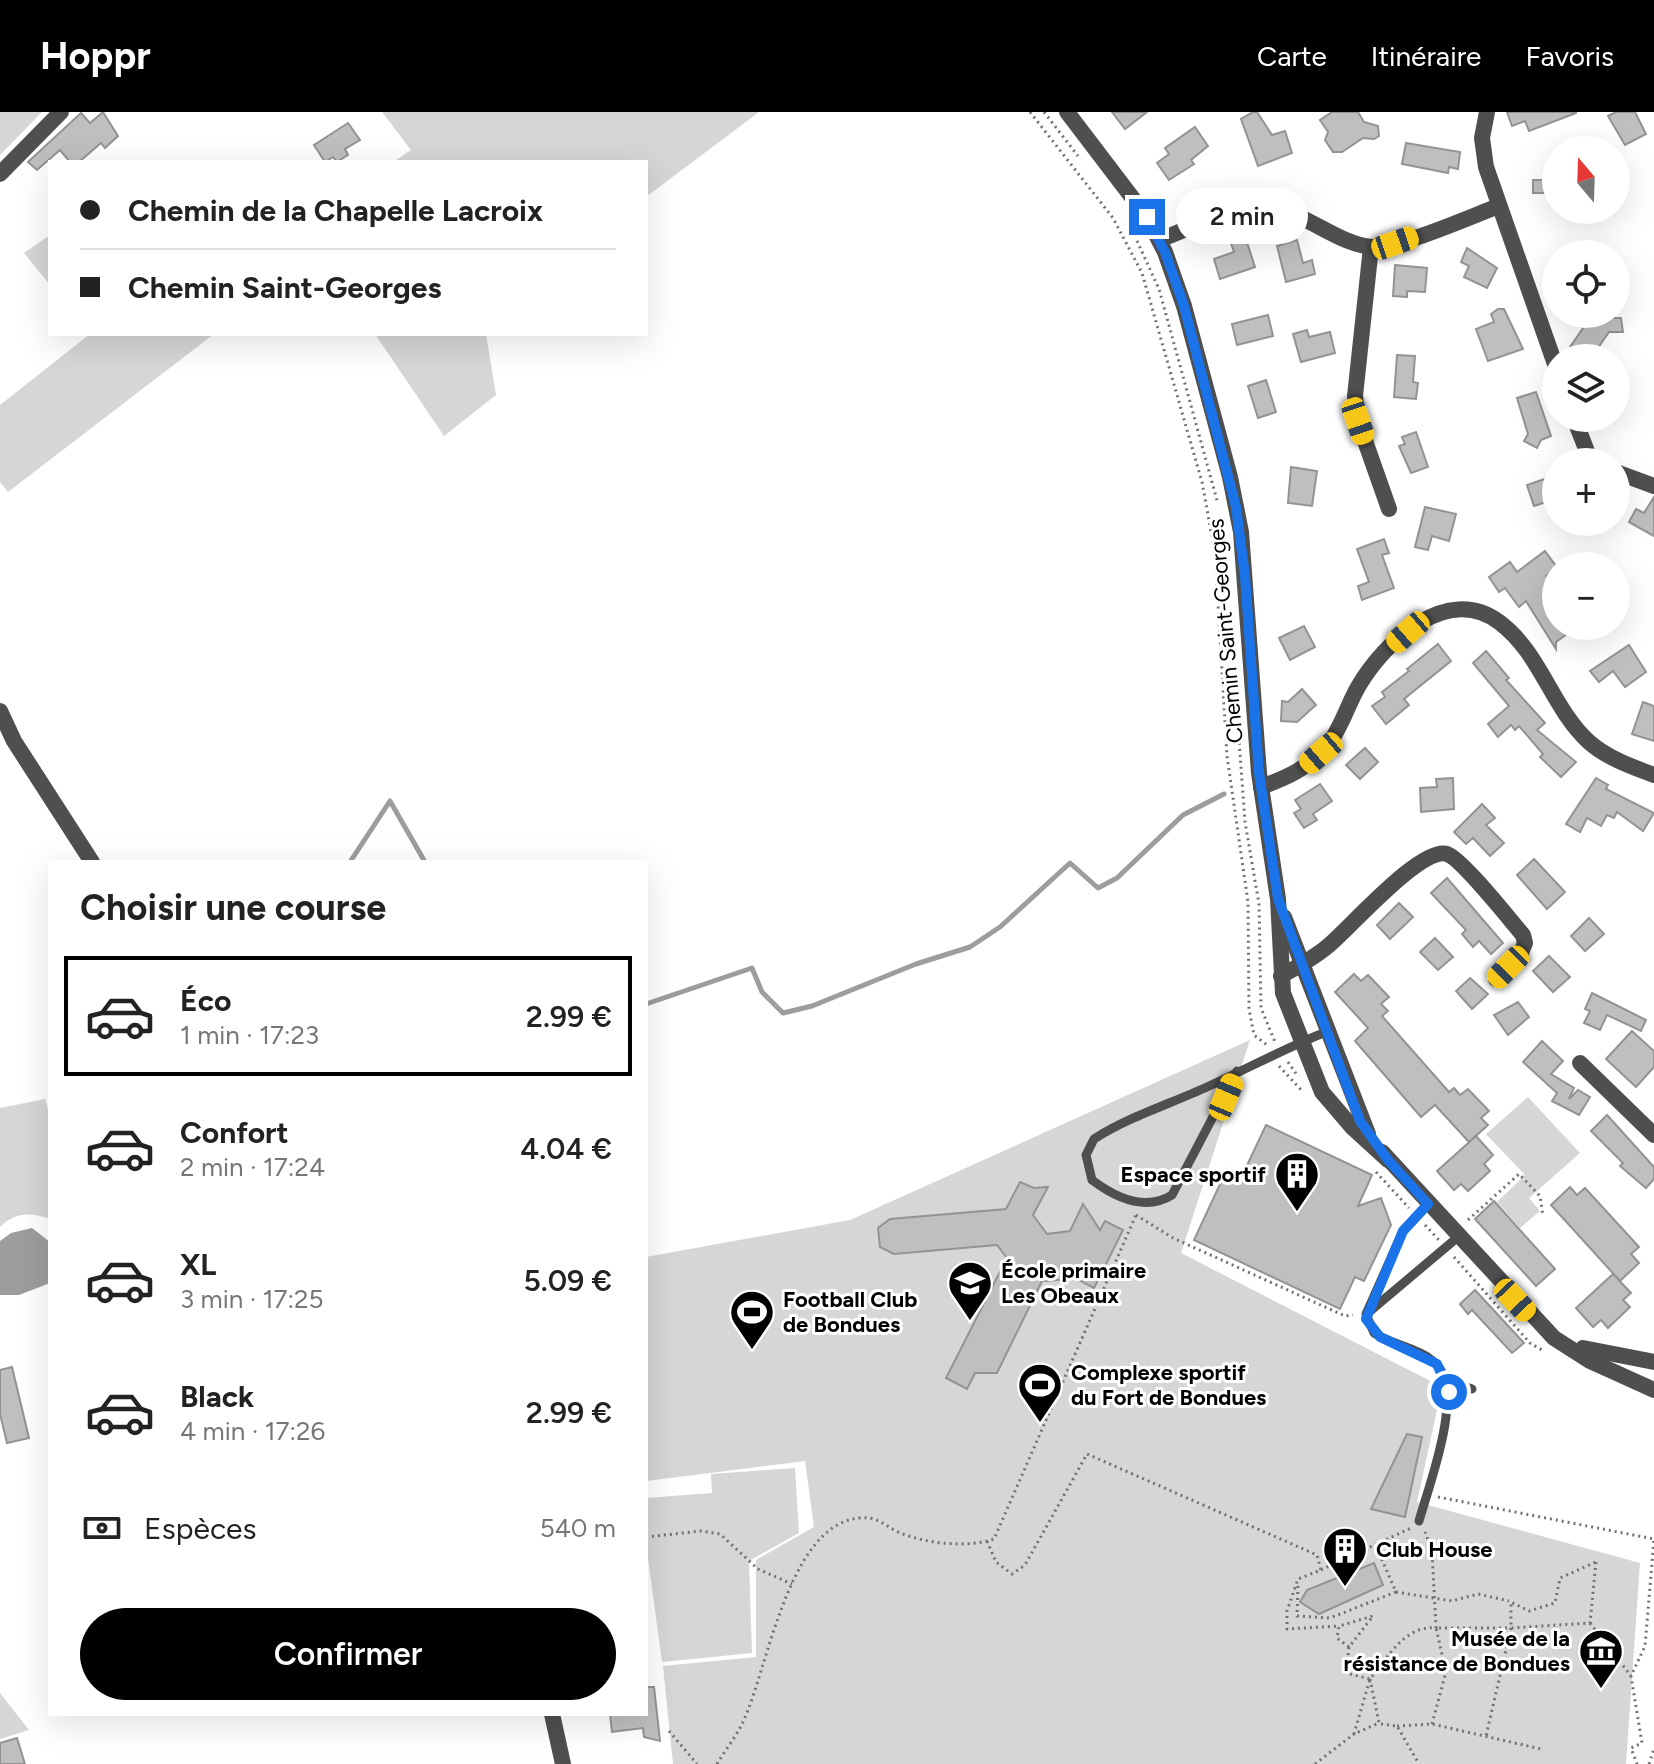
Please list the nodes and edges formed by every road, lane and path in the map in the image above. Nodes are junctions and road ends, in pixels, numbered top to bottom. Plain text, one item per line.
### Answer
1 (61, 112) edge
2 (1044, 112) edge
3 (1067, 112) edge
4 (1487, 112) edge
5 (1081, 159) dead end
6 (0, 174) edge
7 (1499, 206) junction
8 (1121, 211) dead end
9 (1159, 240) junction
10 (1371, 247) junction
11 (1548, 344) edge
12 (1389, 509) dead end
13 (1219, 512) dead end
14 (1233, 660) dead end
15 (0, 711) edge
16 (1654, 775) edge
17 (1261, 787) junction
18 (91, 860) edge
19 (1278, 899) junction
20 (1300, 965) junction
21 (1281, 976) junction
22 (1496, 979) dead end
23 (1326, 1032) junction
24 (1300, 1042) junction
25 (1279, 1051) junction
26 (1580, 1063) dead end
27 (1237, 1071) junction
28 (1308, 1088) dead end
29 (1654, 1135) edge
30 (1382, 1162) junction
31 (1140, 1204) junction
32 (1424, 1208) junction
33 (1136, 1215) junction
34 (1543, 1216) dead end
35 (1452, 1236) junction
36 (1502, 1301) dead end
37 (1366, 1314) junction
38 (1539, 1333) junction
39 (1549, 1346) dead end
40 (1654, 1362) edge
41 (1447, 1380) junction
42 (1472, 1389) dead end
43 (1654, 1390) edge
44 (1426, 1495) junction
45 (1419, 1521) junction
46 (648, 1537) edge
47 (987, 1541) junction
48 (1376, 1546) junction
49 (1321, 1570) junction
50 (1298, 1579) junction
51 (793, 1585) junction
52 (1396, 1592) junction
53 (1434, 1596) junction
54 (1511, 1602) junction
55 (1590, 1623) junction
56 (1339, 1626) junction
57 (1436, 1628) junction
58 (1511, 1628) junction
59 (1349, 1647) junction
60 (1631, 1676) junction
61 (1370, 1679) junction
62 (552, 1716) edge
63 (1379, 1723) junction
64 (1432, 1724) junction
65 (1397, 1726) junction
66 (669, 1731) dead end
67 (1354, 1734) junction
68 (1486, 1736) junction
69 (1541, 1749) dead end
70 (1654, 1749) edge
71 (563, 1764) edge
72 (697, 1764) edge
73 (717, 1764) edge
74 (1315, 1764) edge
75 (1419, 1764) edge
76 (1637, 1764) edge
77 (1649, 1764) edge

1 - 6 street
2 - 5 path
3 - 9 street, Chemin Saint-Georges
4 - 7 street
7 - 10 street
7 - 11 street
8 - 13 path
9 - 10 street
9 - 17 street, Chemin Saint-Georges
10 - 12 street
14 - 25 path
15 - 18 street
16 - 17 street
17 - 19 street, Chemin Saint-Georges
19 - 20 street, Chemin Saint-Georges
19 - 21 street, Chemin Saint-Georges
20 - 21 street
20 - 22 street
20 - 23 street, Chemin Saint-Georges
21 - 24 street, Chemin Saint-Georges
23 - 24 lane
23 - 30 street, Chemin Saint-Georges
24 - 25 lane
24 - 30 street, Chemin Saint-Georges
25 - 27 lane
25 - 28 path
26 - 29 street
27 - 31 lane
27 - 31 lane
30 - 32 street, Chemin Saint-Georges
30 - 32 path
31 - 33 path
32 - 35 street, Chemin Saint-Georges
32 - 35 path
32 - 37 lane
33 - 37 path
33 - 47 path
34 - 35 path
35 - 36 path
35 - 37 lane
35 - 38 street, Chemin Saint-Georges
37 - 41 lane
38 - 39 path
38 - 40 street, Chemin Saint-Georges
38 - 43 street, Chemin Saint-Georges
41 - 42 lane
41 - 44 lane
44 - 45 lane
44 - 60 path
45 - 48 path
45 - 53 path
46 - 51 path
47 - 49 path
47 - 51 path
48 - 49 path
48 - 52 path
49 - 50 path
50 - 52 path
50 - 56 path
51 - 73 path
52 - 53 path
53 - 54 path
53 - 57 path
54 - 55 path
54 - 58 path
55 - 58 path
55 - 60 path
56 - 59 path
56 - 59 path
57 - 58 path
57 - 61 path
57 - 64 path
58 - 68 path
59 - 61 path
60 - 76 path
61 - 63 path
61 - 67 path
62 - 71 street
63 - 65 path
63 - 67 path
64 - 65 path
64 - 68 path
65 - 75 path
66 - 72 path
67 - 74 path
68 - 69 path
70 - 77 path

